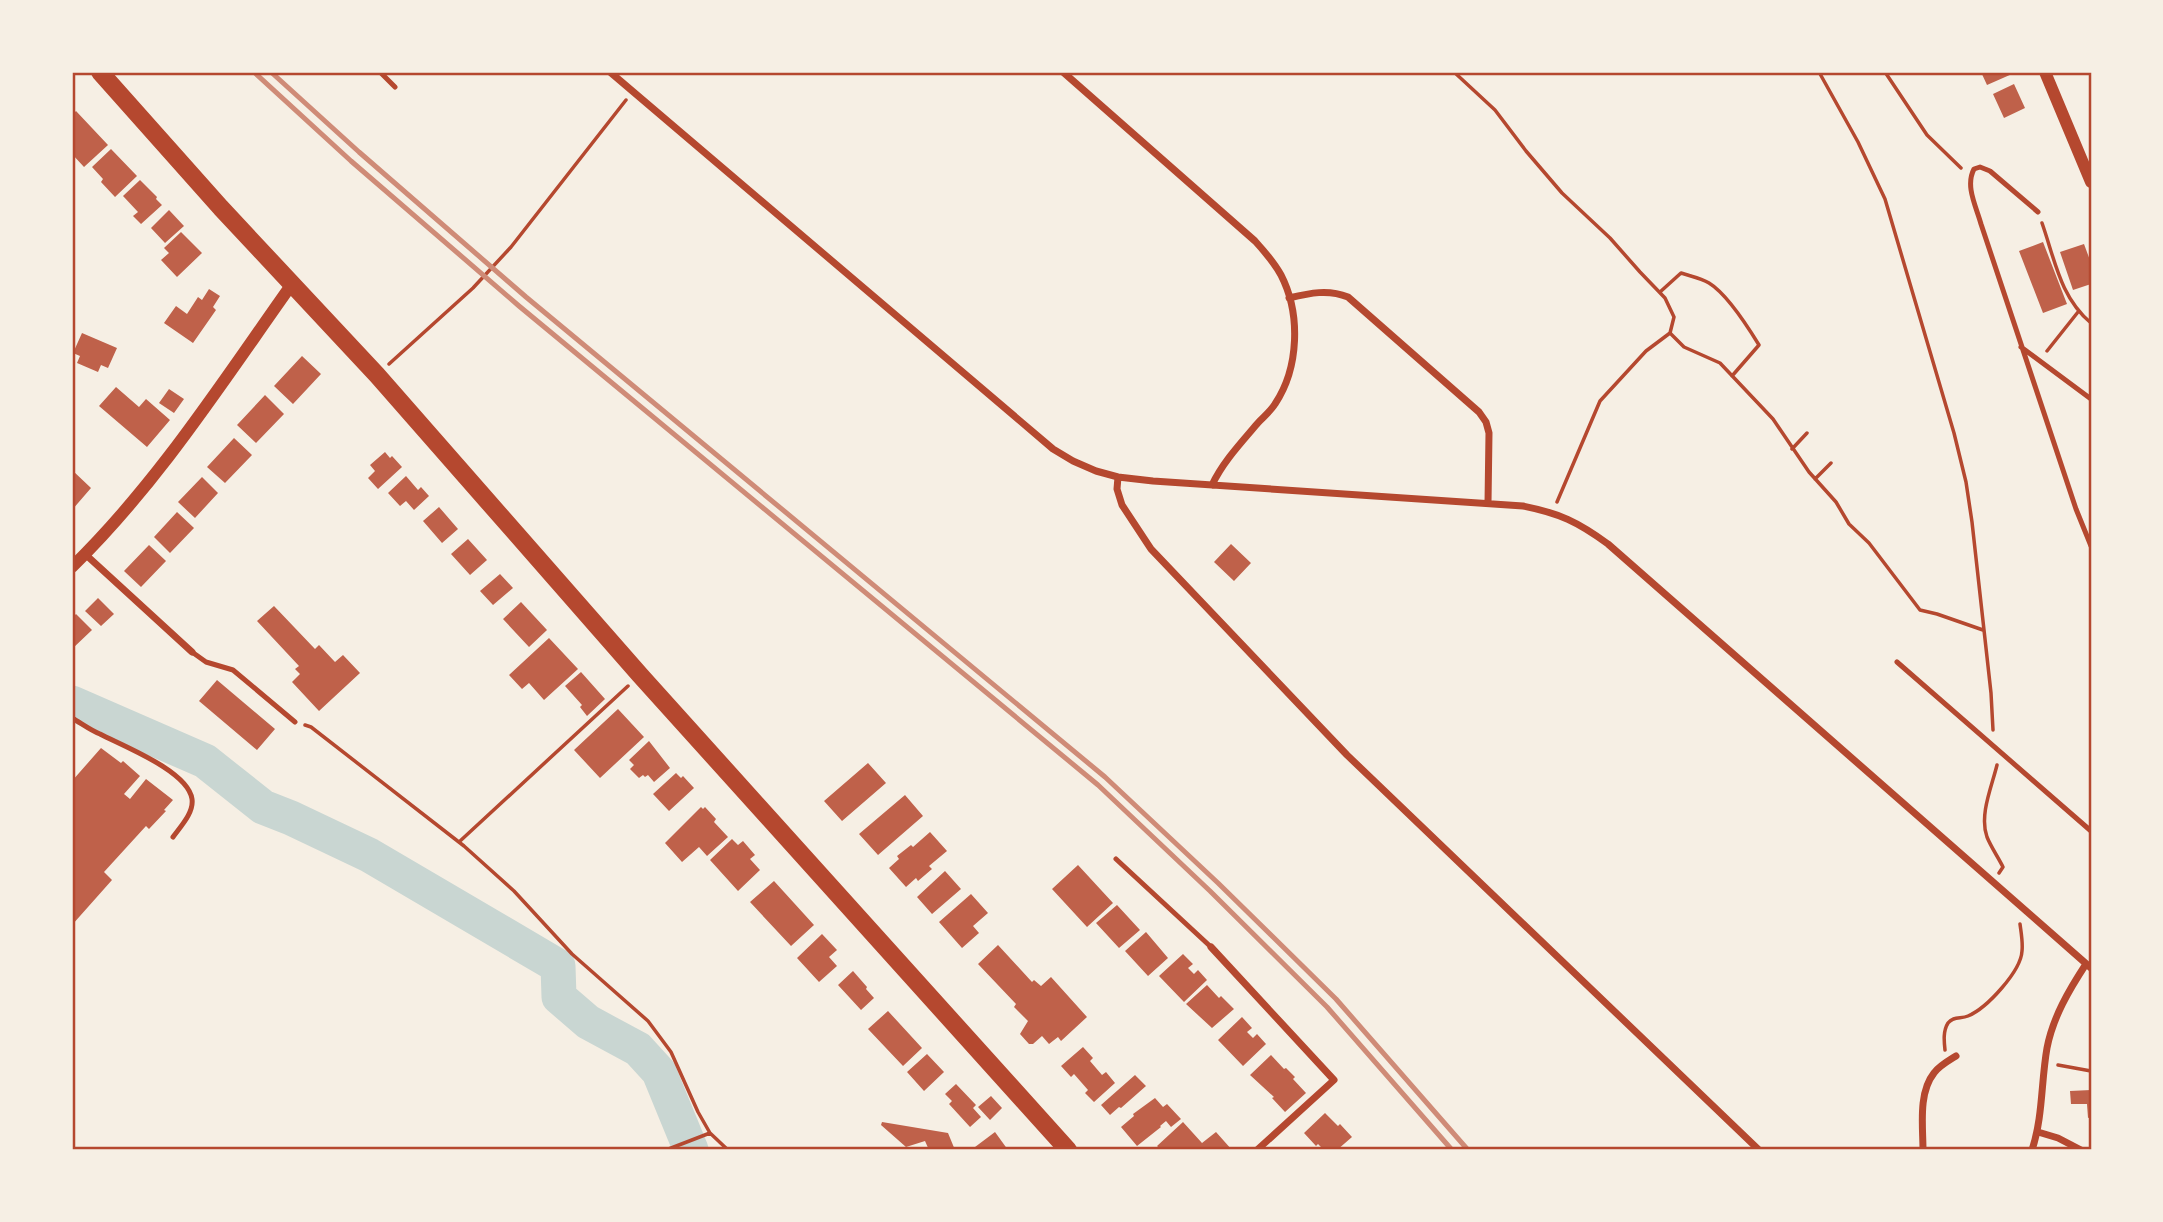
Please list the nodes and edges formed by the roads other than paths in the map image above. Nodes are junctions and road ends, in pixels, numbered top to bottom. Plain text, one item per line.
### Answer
1 (100, 72) edge
2 (380, 72) edge
3 (610, 72) edge
4 (1063, 72) edge
5 (2045, 72) edge
6 (395, 87) dead end
7 (2090, 178) edge
8 (2038, 212) road end
9 (292, 284) junction
10 (1289, 298) junction
11 (2021, 347) junction
12 (2091, 399) edge
13 (1118, 477) junction
14 (1212, 485) junction
15 (1488, 503) junction
16 (2091, 544) edge
17 (85, 554) junction
18 (72, 567) edge
19 (192, 652) joint
20 (1897, 662) dead end
21 (72, 718) edge
22 (295, 722) road end
23 (2091, 831) edge
24 (173, 837) dead end
25 (1116, 859) dead end
26 (1211, 947) joint
27 (2089, 966) edge
28 (1956, 1056) dead end
29 (2038, 1132) junction
30 (1068, 1150) edge
31 (1257, 1150) edge
32 (1759, 1150) edge
33 (1923, 1150) edge
34 (2032, 1150) edge
35 (2081, 1150) edge

1 - 9 main road
2 - 6 lane
3 - 13 street
4 - 10 street
5 - 7 street
8 - 11 lane
9 - 17 street
9 - 30 main road
10 - 14 street
10 - 15 street
11 - 12 lane
11 - 16 lane
13 - 14 street
13 - 32 street
14 - 15 street
15 - 27 street
17 - 18 street
17 - 19 street
19 - 22 lane
20 - 23 lane
21 - 24 lane
25 - 26 lane
26 - 31 street
27 - 29 street
28 - 33 street
29 - 34 street
29 - 35 street

